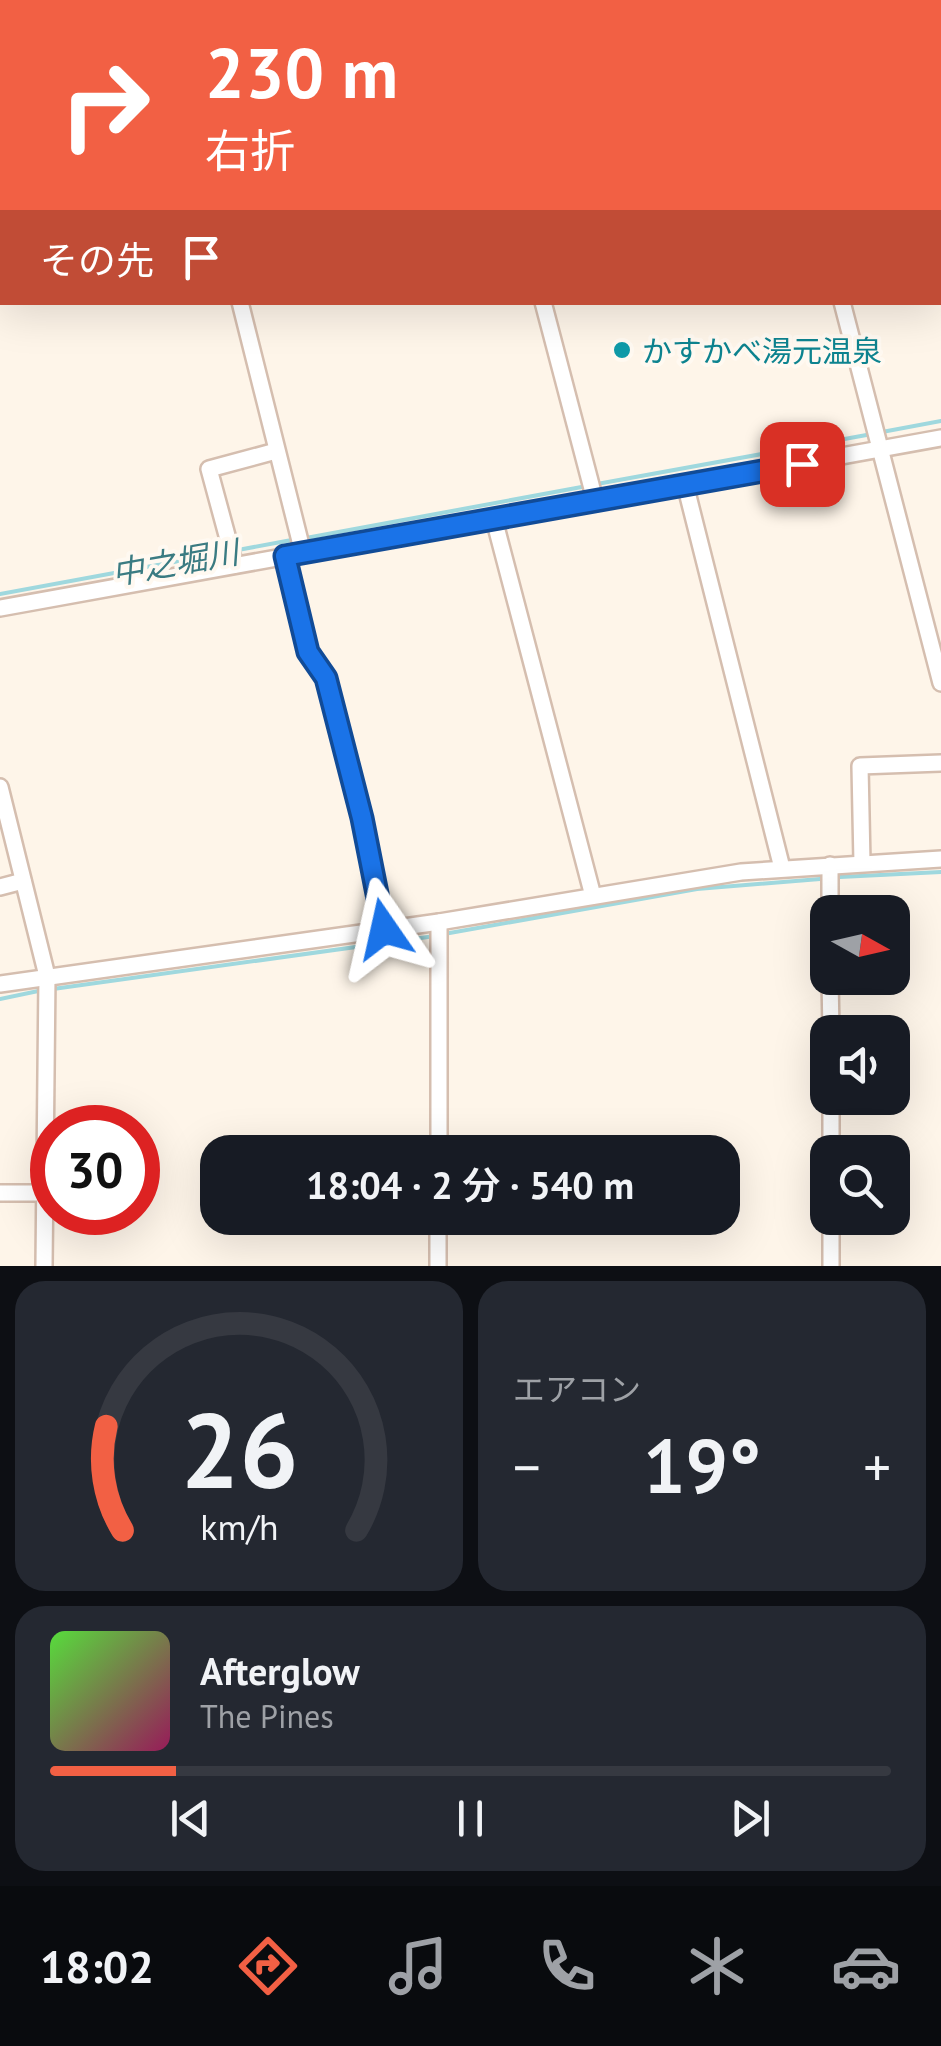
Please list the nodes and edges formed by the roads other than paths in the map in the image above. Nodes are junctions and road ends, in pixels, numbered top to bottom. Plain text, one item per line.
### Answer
1 (241, 305) edge
2 (544, 305) edge
3 (843, 305) edge
4 (941, 438) edge
5 (880, 450) junction
6 (276, 451) junction
7 (686, 484) junction
8 (592, 491) junction
9 (494, 519) junction
10 (303, 552) junction
11 (285, 556) junction
12 (235, 565) junction
13 (0, 608) edge
14 (941, 683) edge
15 (941, 763) edge
16 (0, 787) edge
17 (941, 860) edge
18 (862, 863) junction
19 (830, 865) junction
20 (782, 868) junction
21 (23, 881) junction
22 (0, 887) edge
23 (830, 895) edge
24 (593, 896) junction
25 (384, 929) junction
26 (439, 930) junction
27 (0, 984) edge
28 (46, 985) junction
29 (45, 1105) edge
30 (439, 1135) edge
31 (0, 1192) edge
32 (30, 1193) edge
33 (44, 1235) edge
34 (438, 1235) edge
35 (831, 1235) edge
36 (44, 1266) edge
37 (438, 1266) edge
38 (832, 1266) edge

1 - 6 street
2 - 8 street
3 - 5 street
4 - 5 street
5 - 7 street
5 - 14 street
6 - 10 street
6 - 12 street
7 - 8 street
7 - 20 street
8 - 9 street
9 - 10 street
9 - 24 street
10 - 11 street
11 - 12 street
11 - 25 street
12 - 13 street
15 - 18 street
16 - 21 street
17 - 18 street
18 - 19 street
19 - 20 street
19 - 23 street
20 - 24 street
21 - 22 street
21 - 28 street
24 - 26 street
25 - 26 street
25 - 28 street
26 - 30 street
27 - 28 street
28 - 29 street
31 - 32 street
33 - 36 street
34 - 37 street
35 - 38 street

